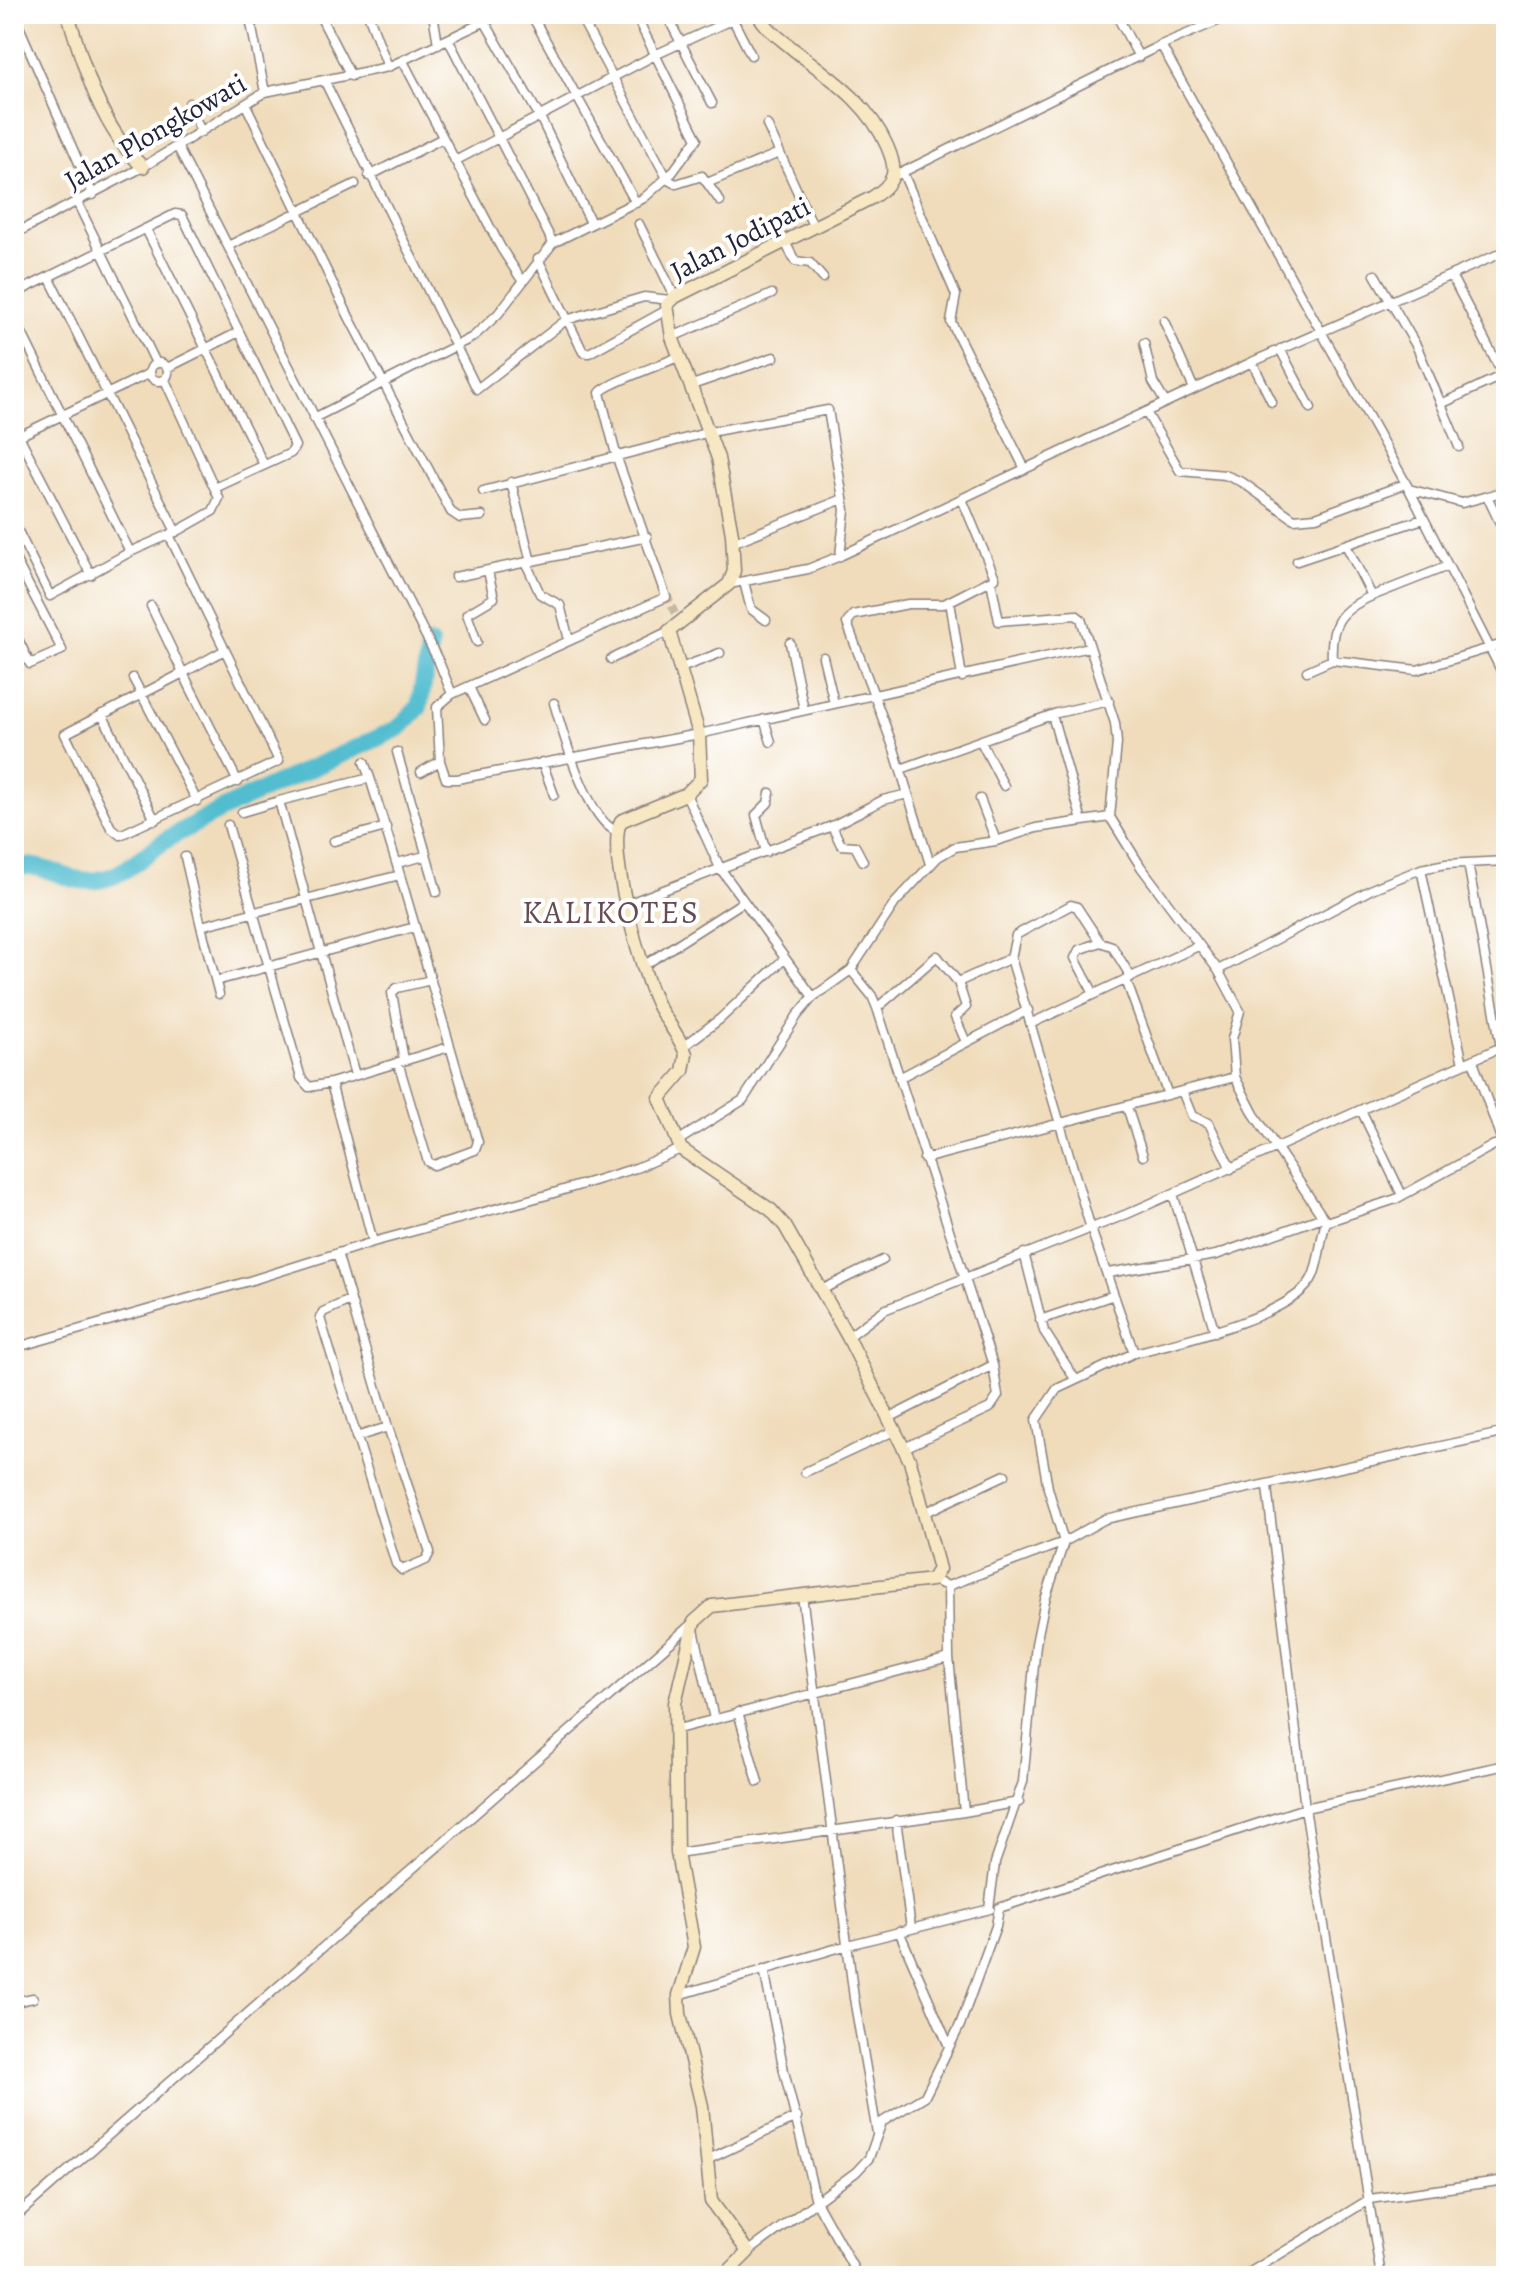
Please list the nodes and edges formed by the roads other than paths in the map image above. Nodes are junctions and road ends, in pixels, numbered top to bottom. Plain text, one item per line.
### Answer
1 (68, 14) edge
2 (249, 14) edge
3 (326, 14) edge
4 (368, 14) edge
5 (433, 14) edge
6 (501, 14) edge
7 (531, 14) edge
8 (579, 14) edge
9 (635, 14) edge
10 (666, 14) edge
11 (744, 14) edge
12 (758, 14) edge
13 (1116, 14) edge
14 (1234, 14) edge
15 (14, 15) edge
16 (731, 17) edge
17 (485, 22) junction
18 (448, 39) junction
19 (681, 42) junction
20 (438, 44) junction
21 (1161, 45) junction
22 (657, 54) junction
23 (751, 55) dead end
24 (1139, 57) junction
25 (403, 61) junction
26 (388, 67) junction
27 (351, 76) junction
28 (614, 78) junction
29 (324, 80) junction
30 (265, 92) junction
31 (576, 98) junction
32 (189, 103) dead end
33 (712, 103) dead end
34 (246, 105) junction
35 (540, 117) junction
36 (767, 125) dead end
37 (201, 132) junction
38 (443, 138) junction
39 (500, 139) junction
40 (177, 146) junction
41 (779, 153) junction
42 (455, 161) junction
43 (143, 167) junction
44 (899, 175) junction
45 (369, 176) junction
46 (668, 180) junction
47 (707, 183) junction
48 (355, 184) dead end
49 (93, 195) junction
50 (720, 201) dead end
51 (77, 202) junction
52 (636, 203) junction
53 (299, 211) junction
54 (591, 223) junction
55 (639, 224) dead end
56 (814, 228) junction
57 (146, 229) junction
58 (14, 234) edge
59 (785, 242) junction
60 (553, 243) junction
61 (230, 245) junction
62 (1506, 251) edge
63 (100, 253) junction
64 (538, 259) junction
65 (1375, 275) dead end
66 (49, 277) junction
67 (1452, 277) junction
68 (823, 278) dead end
69 (523, 282) junction
70 (14, 294) edge
71 (772, 294) dead end
72 (1391, 299) junction
73 (670, 303) junction
74 (14, 317) edge
75 (566, 320) junction
76 (1164, 321) dead end
77 (1321, 331) junction
78 (239, 332) junction
79 (672, 337) junction
80 (1144, 343) dead end
81 (457, 348) junction
82 (1280, 349) junction
83 (205, 350) junction
84 (680, 356) junction
85 (774, 357) dead end
86 (1252, 362) junction
87 (156, 363) junction
88 (167, 368) junction
89 (151, 376) junction
90 (1504, 378) edge
91 (165, 380) junction
92 (383, 384) junction
93 (692, 385) junction
94 (1194, 389) junction
95 (106, 397) junction
96 (1165, 402) junction
97 (1272, 402) dead end
98 (1441, 404) junction
99 (1311, 408) dead end
100 (1146, 412) junction
101 (61, 415) junction
102 (314, 418) junction
103 (14, 426) edge
104 (710, 432) junction
105 (16, 437) edge
106 (1459, 447) dead end
107 (617, 458) junction
108 (264, 465) junction
109 (1025, 469) junction
110 (511, 482) junction
111 (217, 487) junction
112 (1407, 487) junction
113 (483, 491) dead end
114 (1506, 491) edge
115 (1488, 498) junction
116 (843, 499) junction
117 (962, 499) junction
118 (482, 516) dead end
119 (1423, 519) junction
120 (14, 523) edge
121 (1506, 536) edge
122 (173, 537) junction
123 (647, 537) junction
124 (732, 543) junction
125 (1347, 547) junction
126 (130, 552) junction
127 (840, 556) junction
128 (14, 557) edge
129 (1297, 561) dead end
130 (529, 563) junction
131 (1448, 566) junction
132 (488, 571) junction
133 (91, 575) junction
134 (455, 577) dead end
135 (991, 581) junction
136 (744, 582) junction
137 (729, 584) junction
138 (1372, 596) junction
139 (950, 601) junction
140 (151, 606) dead end
141 (766, 620) dead end
142 (14, 631) edge
143 (669, 631) junction
144 (569, 640) junction
145 (477, 642) dead end
146 (790, 643) dead end
147 (1506, 643) edge
148 (1090, 647) junction
149 (1489, 647) junction
150 (223, 651) junction
151 (720, 653) dead end
152 (823, 657) dead end
153 (611, 659) dead end
154 (1332, 660) junction
155 (677, 669) junction
156 (1307, 671) dead end
157 (183, 673) junction
158 (962, 677) junction
159 (133, 678) dead end
160 (1506, 680) edge
161 (469, 687) junction
162 (143, 694) junction
163 (452, 694) junction
164 (874, 696) junction
165 (1109, 701) junction
166 (554, 703) dead end
167 (834, 703) junction
168 (804, 710) junction
169 (102, 714) junction
170 (1052, 715) junction
171 (764, 719) junction
172 (485, 720) dead end
173 (699, 734) junction
174 (771, 742) dead end
175 (981, 742) junction
176 (397, 752) dead end
177 (571, 756) junction
178 (440, 761) junction
179 (364, 762) dead end
180 (542, 762) junction
181 (901, 769) junction
182 (421, 772) dead end
183 (370, 778) junction
184 (238, 782) junction
185 (1004, 786) dead end
186 (770, 793) dead end
187 (686, 794) junction
188 (908, 794) junction
189 (554, 795) dead end
190 (980, 799) dead end
191 (197, 801) junction
192 (279, 801) junction
193 (242, 812) dead end
194 (1110, 817) junction
195 (155, 820) junction
196 (1082, 821) junction
197 (228, 825) dead end
198 (832, 826) junction
199 (386, 827) junction
200 (616, 831) junction
201 (334, 841) dead end
202 (996, 841) junction
203 (766, 852) junction
204 (425, 856) junction
205 (185, 857) dead end
206 (863, 861) dead end
207 (1506, 861) edge
208 (397, 863) junction
209 (1468, 863) junction
210 (930, 864) junction
211 (720, 868) junction
212 (1421, 869) junction
213 (400, 875) junction
214 (437, 892) dead end
215 (307, 898) junction
216 (743, 902) junction
217 (627, 904) junction
218 (253, 913) junction
219 (201, 926) junction
220 (415, 927) junction
221 (1100, 942) junction
222 (1198, 946) junction
223 (322, 954) junction
224 (1011, 958) junction
225 (783, 960) junction
226 (643, 966) junction
227 (270, 967) junction
228 (851, 970) junction
229 (1218, 970) junction
230 (1128, 978) junction
231 (431, 980) junction
232 (216, 981) junction
233 (958, 982) junction
234 (219, 994) dead end
235 (1094, 994) junction
236 (813, 997) junction
237 (877, 1008) junction
238 (1028, 1010) junction
239 (1032, 1023) junction
240 (966, 1042) junction
241 (684, 1046) junction
242 (1504, 1046) edge
243 (449, 1047) junction
244 (401, 1061) junction
245 (1473, 1061) junction
246 (1463, 1064) junction
247 (355, 1075) junction
248 (1235, 1077) junction
249 (899, 1078) junction
250 (331, 1083) junction
251 (1182, 1091) junction
252 (1168, 1095) junction
253 (1127, 1107) junction
254 (1362, 1112) junction
255 (1062, 1122) junction
256 (679, 1145) junction
257 (1504, 1145) edge
258 (1279, 1148) junction
259 (1143, 1156) dead end
260 (924, 1159) junction
261 (1231, 1169) junction
262 (1173, 1194) junction
263 (1402, 1195) junction
264 (1325, 1220) junction
265 (1091, 1229) junction
266 (373, 1242) junction
267 (337, 1253) junction
268 (1024, 1253) junction
269 (1196, 1259) junction
270 (883, 1260) dead end
271 (1108, 1273) junction
272 (962, 1278) junction
273 (821, 1290) junction
274 (1114, 1295) junction
275 (350, 1300) junction
276 (1040, 1320) junction
277 (1215, 1332) junction
278 (848, 1337) junction
279 (14, 1348) edge
280 (1134, 1353) junction
281 (993, 1365) junction
282 (1075, 1379) junction
283 (892, 1424) junction
284 (388, 1427) junction
285 (1506, 1432) edge
286 (356, 1437) junction
287 (904, 1448) junction
288 (805, 1472) dead end
289 (1005, 1475) dead end
290 (1267, 1487) junction
291 (924, 1513) junction
292 (1064, 1542) junction
293 (932, 1580) junction
294 (948, 1586) junction
295 (802, 1595) junction
296 (694, 1625) junction
297 (949, 1658) junction
298 (813, 1692) junction
299 (738, 1712) junction
300 (714, 1719) junction
301 (674, 1730) junction
302 (1506, 1765) edge
303 (758, 1782) dead end
304 (1019, 1802) junction
305 (1305, 1808) junction
306 (964, 1812) junction
307 (896, 1820) junction
308 (831, 1828) junction
309 (677, 1853) junction
310 (994, 1909) junction
311 (911, 1928) junction
312 (899, 1931) junction
313 (848, 1945) junction
314 (764, 1969) junction
315 (679, 1995) junction
316 (33, 1998) dead end
317 (15, 1999) edge
318 (948, 2044) junction
319 (797, 2117) junction
320 (877, 2134) junction
321 (709, 2159) junction
322 (1506, 2180) edge
323 (1370, 2199) junction
324 (816, 2201) junction
325 (14, 2218) edge
326 (748, 2252) junction
327 (724, 2276) edge
328 (858, 2276) edge
329 (1244, 2276) edge
330 (1381, 2276) edge

1 - 43 street
2 - 30 street
3 - 27 street
4 - 26 street
5 - 20 street
6 - 17 street, Jalan Plongkowati
7 - 31 street
8 - 28 street
9 - 22 street
10 - 19 street
11 - 16 street
12 - 44 street
13 - 24 street
14 - 21 street
15 - 49 street
16 - 19 street
16 - 23 street
17 - 18 street, Jalan Plongkowati
17 - 35 street
18 - 20 street, Jalan Plongkowati
18 - 39 street
19 - 22 street
19 - 33 street
20 - 25 street, Jalan Plongkowati
21 - 24 street
21 - 77 street
22 - 28 street
22 - 46 street
24 - 44 street
25 - 26 street, Jalan Plongkowati
25 - 38 street
26 - 27 street, Jalan Plongkowati
27 - 29 street, Jalan Plongkowati
28 - 31 street
28 - 46 street
29 - 30 street, Jalan Plongkowati
29 - 45 street
30 - 34 street, Jalan Plongkowati
31 - 35 street
31 - 52 street
32 - 37 street
34 - 37 street, Jalan Plongkowati
34 - 53 street
35 - 39 street
35 - 54 street
36 - 41 street
37 - 40 street, Jalan Plongkowati
38 - 42 street
38 - 45 street
39 - 42 street
39 - 60 street
40 - 43 street, Jalan Plongkowati
40 - 61 street
41 - 47 street
41 - 56 street
42 - 69 street
43 - 49 street, Jalan Plongkowati
44 - 56 street, Jalan Jodipati
44 - 109 street
45 - 81 street
46 - 47 street
46 - 52 street
47 - 50 street
48 - 53 street
49 - 51 street, Jalan Plongkowati
51 - 58 street, Jalan Plongkowati
51 - 63 street
52 - 54 street
53 - 61 street
53 - 92 street
54 - 60 street
55 - 73 street
56 - 59 street, Jalan Jodipati
57 - 63 street
57 - 78 street
57 - 83 street
59 - 68 street
59 - 73 street, Jalan Jodipati
60 - 64 street
61 - 102 street
62 - 67 street
63 - 66 street
63 - 87 street
64 - 69 street
64 - 75 street
65 - 72 street
66 - 70 street
66 - 95 street
67 - 72 street
67 - 90 street
69 - 81 street
71 - 79 street
72 - 77 street
72 - 98 street
73 - 75 street
73 - 75 street
73 - 79 street, Jalan Jodipati
74 - 101 street
75 - 81 street
76 - 94 street
77 - 82 street
77 - 112 street
78 - 83 street
78 - 108 street
79 - 84 street, Jalan Jodipati
80 - 96 street
81 - 92 street
82 - 86 street
82 - 99 street
83 - 88 street
83 - 108 street
84 - 93 street, Jalan Jodipati
84 - 107 street
85 - 93 street
86 - 94 street
86 - 97 street
87 - 88 street
87 - 89 street
88 - 91 street
89 - 91 street
89 - 95 street
90 - 98 street
91 - 111 street
92 - 102 street
92 - 118 street
93 - 104 street, Jalan Jodipati
94 - 96 street
95 - 101 street
95 - 122 street
96 - 100 street
98 - 106 street
100 - 109 street
100 - 112 street
101 - 105 street
101 - 126 street
102 - 163 street
103 - 105 street
104 - 107 street
104 - 116 street
104 - 124 street, Jalan Jodipati
105 - 133 street
107 - 110 street
107 - 123 street
108 - 111 street
109 - 117 street
110 - 113 street
110 - 130 street
111 - 122 street
112 - 115 street
112 - 119 street
114 - 115 street
115 - 121 street
116 - 124 street
116 - 127 street
117 - 127 street
117 - 135 street
119 - 125 street
119 - 131 street
120 - 133 street
122 - 126 street
122 - 150 street
123 - 130 street
123 - 144 street
124 - 137 street, Jalan Jodipati
125 - 129 street
125 - 138 street
126 - 133 street
127 - 136 street
128 - 142 street
130 - 132 street
130 - 144 street
131 - 138 street
131 - 149 street
132 - 134 street
132 - 145 street
135 - 139 street
135 - 148 street
136 - 137 street
136 - 141 street
137 - 143 street
138 - 154 street
139 - 158 street
139 - 164 street
140 - 157 street
143 - 153 street
143 - 155 street
144 - 161 street
146 - 168 street
147 - 149 street
148 - 158 street
148 - 165 street
149 - 154 street
149 - 160 street
150 - 157 street
150 - 184 street
151 - 155 street
152 - 167 street
154 - 156 street
155 - 173 street
157 - 162 street
157 - 184 street
158 - 164 street
159 - 162 street
161 - 163 street
161 - 172 street
162 - 169 street
162 - 191 street
163 - 178 street
164 - 167 street
164 - 181 street
165 - 170 street
165 - 194 street
166 - 177 street
167 - 168 street
168 - 171 street
169 - 195 street
169 - 195 street
170 - 175 street
170 - 196 street
171 - 173 street
171 - 174 street
173 - 177 street
173 - 187 street
175 - 181 street
175 - 185 street
176 - 204 street
177 - 180 street
177 - 200 street
178 - 180 street
178 - 182 street
179 - 183 street
180 - 189 street
181 - 188 street
183 - 192 street
183 - 199 street
184 - 191 street
186 - 203 street
187 - 200 street
187 - 211 street
188 - 198 street
188 - 210 street
190 - 202 street
191 - 195 street
192 - 193 street
192 - 215 street
194 - 196 street
194 - 222 street
196 - 202 street
197 - 218 street
198 - 203 street
198 - 206 street
199 - 201 street
199 - 208 street
200 - 217 street
202 - 210 street
203 - 211 street
204 - 208 street
204 - 214 street
205 - 219 street
207 - 209 street
208 - 213 street
209 - 212 street
209 - 242 street
210 - 228 street
211 - 216 street
211 - 217 street
212 - 229 street
212 - 246 street
213 - 215 street
213 - 220 street
215 - 218 street
215 - 223 street
216 - 225 street
216 - 226 street
217 - 226 street
218 - 219 street
218 - 227 street
219 - 232 street
220 - 223 street
220 - 231 street
221 - 224 street
221 - 230 street
221 - 235 street
222 - 229 street
222 - 230 street
223 - 227 street
223 - 247 street
224 - 233 street
224 - 238 street
225 - 236 street
225 - 241 street
226 - 241 street
227 - 232 street
227 - 250 street
228 - 236 street
228 - 237 street
229 - 248 street
230 - 235 street
230 - 252 street
231 - 243 street
231 - 244 street
232 - 234 street
233 - 237 street
233 - 240 street
235 - 239 street
236 - 256 street
237 - 249 street
238 - 239 street
238 - 240 street
239 - 255 street
240 - 249 street
241 - 256 street
242 - 245 street
243 - 244 street
243 - 244 street
244 - 247 street
245 - 246 street
245 - 257 street
246 - 254 street
247 - 250 street
248 - 251 street
248 - 258 street
249 - 260 street
250 - 266 street
251 - 252 street
251 - 261 street
252 - 253 street
253 - 255 street
253 - 259 street
254 - 258 street
254 - 263 street
255 - 260 street
255 - 265 street
256 - 266 street
256 - 273 street
257 - 263 street
258 - 261 street
258 - 264 street
260 - 272 street
261 - 262 street
262 - 265 street
262 - 269 street
263 - 264 street
264 - 269 street
264 - 277 street
265 - 268 street
265 - 271 street
266 - 267 street
267 - 275 street
267 - 279 street
268 - 272 street
268 - 276 street
269 - 271 street
269 - 277 street
270 - 273 street
271 - 274 street
272 - 278 street
272 - 281 street
273 - 278 street
274 - 276 street
274 - 280 street
275 - 284 street
275 - 286 street
276 - 282 street
277 - 280 street
278 - 283 street
280 - 282 street
281 - 283 street
281 - 287 street
282 - 292 street
283 - 287 street
283 - 288 street
284 - 286 street
284 - 286 street
285 - 290 street
287 - 291 street
289 - 291 street
290 - 292 street
290 - 305 street
291 - 293 street
292 - 294 street
292 - 304 street
293 - 294 street
293 - 295 street
294 - 297 street
295 - 296 street
295 - 298 street
296 - 300 street
296 - 301 street
296 - 325 street
297 - 298 street
297 - 306 street
298 - 299 street
298 - 308 street
299 - 300 street
299 - 303 street
300 - 301 street
301 - 309 street
302 - 305 street
304 - 306 street
304 - 310 street
305 - 310 street
305 - 323 street
306 - 307 street
307 - 308 street
307 - 311 street
308 - 309 street
308 - 313 street
309 - 315 street
310 - 311 street
310 - 318 street
311 - 312 street
312 - 313 street
312 - 318 street
313 - 314 street
313 - 320 street
314 - 315 street
314 - 319 street
315 - 321 street
316 - 317 street
318 - 320 street
319 - 321 street
319 - 324 street
320 - 324 street
321 - 326 street
322 - 323 street
323 - 329 street
323 - 330 street
324 - 326 street
324 - 328 street
326 - 327 street

